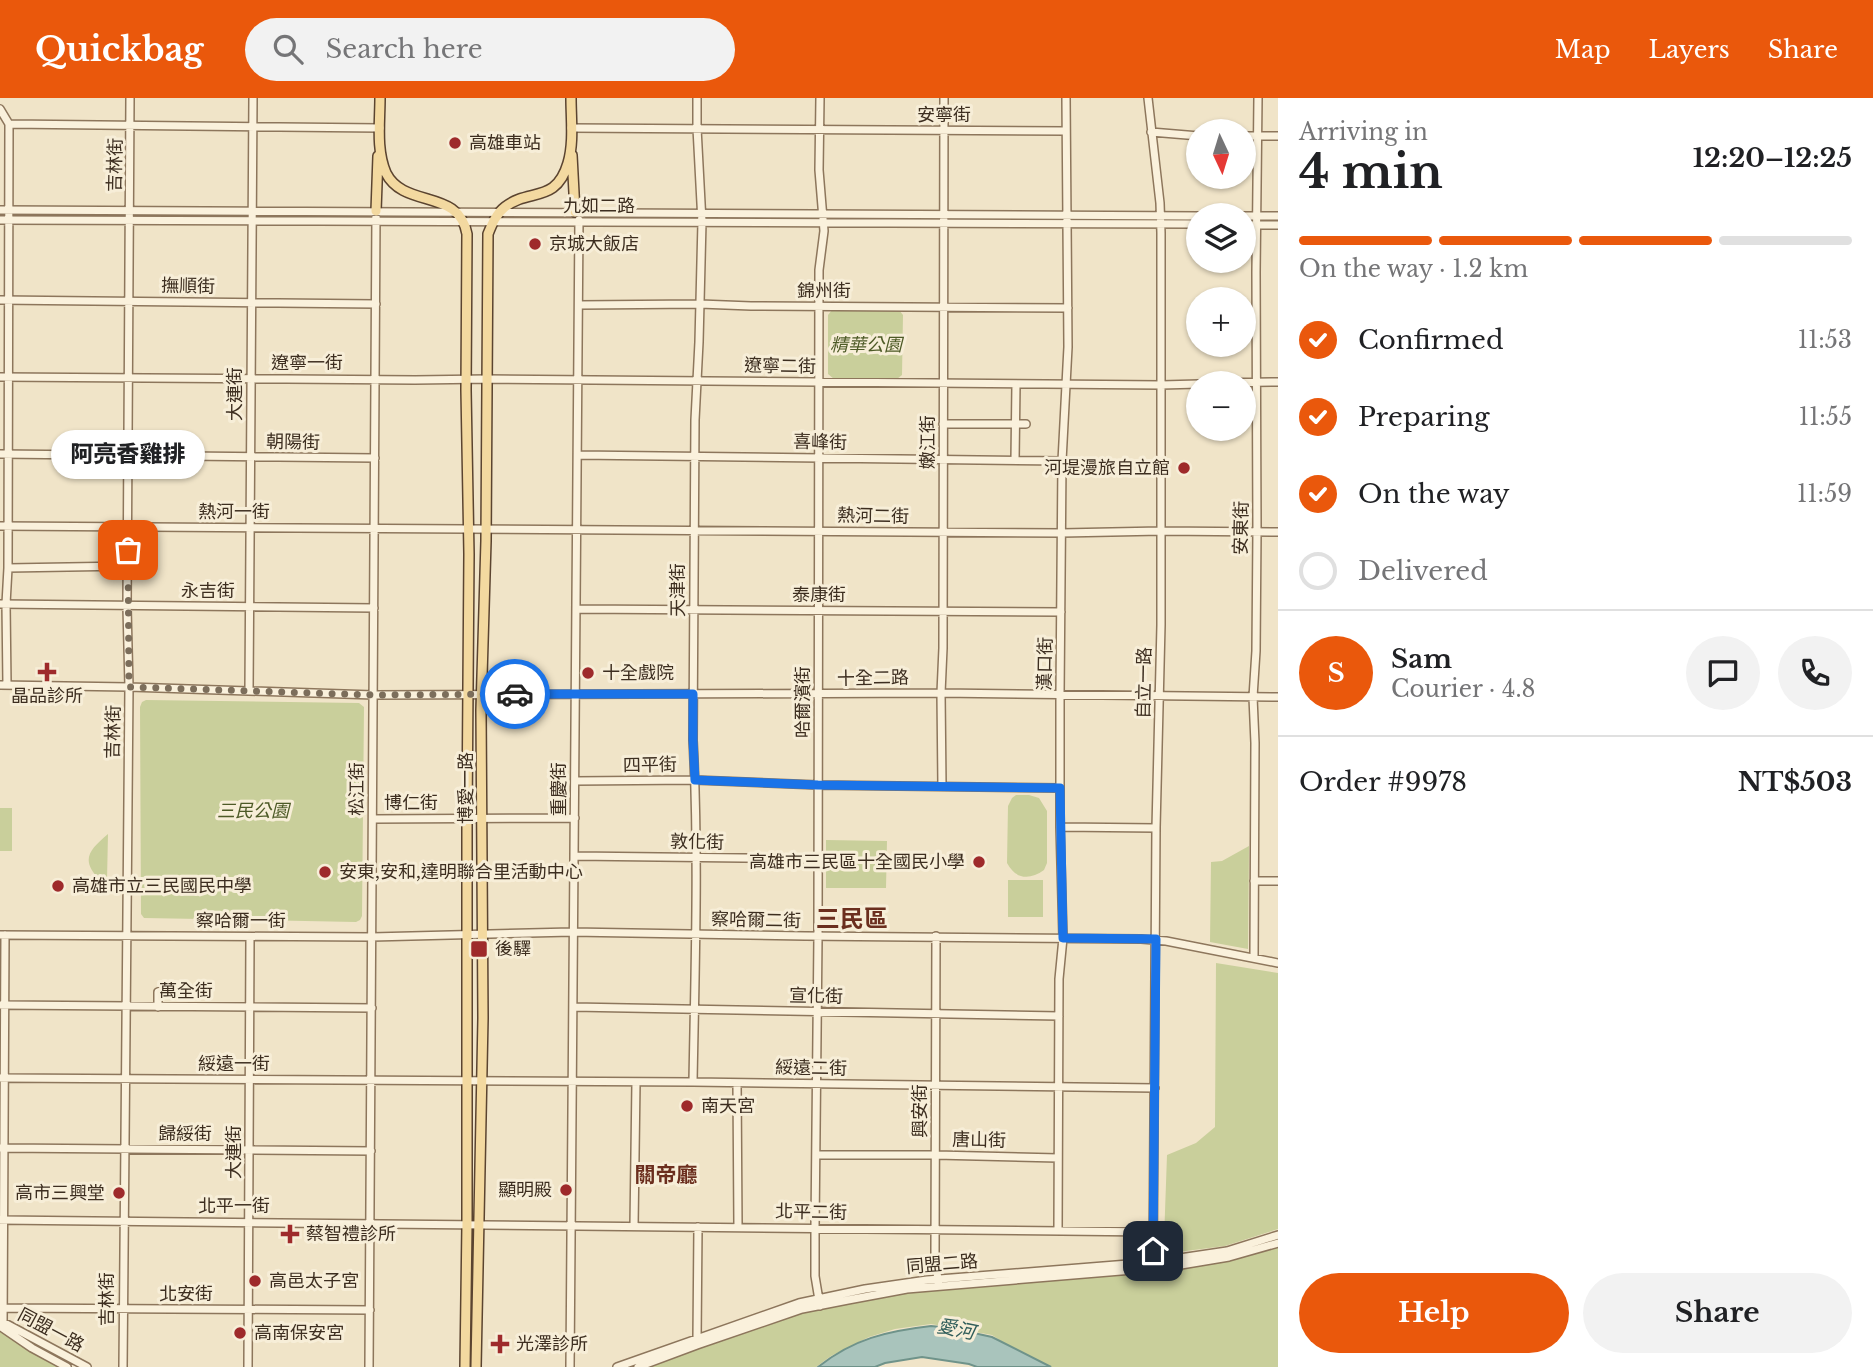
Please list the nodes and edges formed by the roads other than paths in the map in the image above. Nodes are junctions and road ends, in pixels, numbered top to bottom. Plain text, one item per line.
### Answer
1 (130, 98) edge
2 (253, 98) edge
3 (380, 98) edge
4 (571, 98) edge
5 (697, 98) edge
6 (820, 98) edge
7 (944, 98) edge
8 (1066, 98) edge
9 (1147, 98) edge
10 (1258, 99) edge
11 (0, 109) edge
12 (9, 124) junction
13 (131, 125) junction
14 (253, 126) junction
15 (380, 128) junction
16 (571, 128) junction
17 (697, 128) junction
18 (819, 129) junction
19 (944, 131) junction
20 (1066, 131) junction
21 (1151, 132) junction
22 (1186, 135) edge
23 (1258, 136) junction
24 (1278, 136) edge
25 (380, 144) junction
26 (571, 145) junction
27 (4, 210) edge
28 (130, 210) junction
29 (499, 212) junction
30 (824, 214) junction
31 (252, 215) junction
32 (376, 216) junction
33 (1278, 216) edge
34 (461, 217) junction
35 (577, 217) junction
36 (1186, 217) edge
37 (702, 218) junction
38 (130, 219) junction
39 (944, 219) junction
40 (4, 220) edge
41 (1068, 220) junction
42 (1161, 220) junction
43 (493, 221) junction
44 (1257, 221) junction
45 (824, 223) junction
46 (1186, 223) edge
47 (1278, 225) edge
48 (4, 300) edge
49 (129, 301) junction
50 (252, 303) junction
51 (376, 304) junction
52 (579, 304) junction
53 (699, 304) junction
54 (819, 307) junction
55 (944, 307) junction
56 (1068, 308) junction
57 (4, 377) edge
58 (129, 378) junction
59 (251, 379) junction
60 (487, 379) junction
61 (376, 380) junction
62 (466, 380) junction
63 (579, 380) junction
64 (698, 381) junction
65 (819, 382) junction
66 (1258, 382) junction
67 (1278, 382) edge
68 (944, 383) junction
69 (1016, 384) junction
70 (1066, 384) junction
71 (1186, 384) edge
72 (1161, 385) junction
73 (943, 424) junction
74 (1016, 424) junction
75 (1026, 424) dead end
76 (4, 454) edge
77 (578, 455) junction
78 (128, 456) junction
79 (695, 456) junction
80 (251, 457) junction
81 (375, 458) junction
82 (819, 458) junction
83 (943, 459) junction
84 (1015, 460) junction
85 (1062, 461) junction
86 (4, 526) edge
87 (128, 527) junction
88 (250, 528) junction
89 (375, 528) junction
90 (468, 529) junction
91 (486, 529) junction
92 (577, 529) junction
93 (694, 530) junction
94 (819, 531) junction
95 (1161, 531) junction
96 (1257, 531) junction
97 (1278, 532) edge
98 (943, 533) junction
99 (1062, 534) junction
100 (128, 566) junction
101 (8, 568) junction
102 (3, 604) edge
103 (127, 607) junction
104 (250, 607) junction
105 (374, 608) junction
106 (577, 610) junction
107 (694, 610) junction
108 (819, 611) junction
109 (943, 612) junction
110 (1061, 612) junction
111 (4, 685) edge
112 (129, 687) junction
113 (249, 691) junction
114 (576, 693) junction
115 (941, 693) junction
116 (469, 694) junction
117 (482, 694) junction
118 (693, 694) junction
119 (818, 694) junction
120 (374, 695) junction
121 (1060, 695) junction
122 (1160, 696) junction
123 (1253, 697) junction
124 (1278, 697) edge
125 (695, 780) junction
126 (575, 782) junction
127 (818, 785) junction
128 (942, 786) junction
129 (1060, 788) junction
130 (467, 818) junction
131 (481, 818) junction
132 (575, 818) junction
133 (373, 819) junction
134 (1060, 827) junction
135 (1156, 828) junction
136 (575, 856) junction
137 (695, 857) junction
138 (818, 859) junction
139 (1254, 881) junction
140 (1278, 881) edge
141 (572, 932) junction
142 (468, 933) junction
143 (482, 933) junction
144 (2, 935) edge
145 (695, 935) junction
146 (126, 936) junction
147 (818, 936) junction
148 (936, 936) junction
149 (250, 937) junction
150 (372, 937) junction
151 (1063, 938) junction
152 (1156, 939) junction
153 (1254, 958) junction
154 (1278, 962) edge
155 (206, 991) dead end
156 (2, 1005) edge
157 (125, 1007) junction
158 (158, 1007) junction
159 (250, 1007) junction
160 (573, 1007) junction
161 (372, 1008) junction
162 (693, 1009) junction
163 (817, 1012) junction
164 (937, 1014) junction
165 (1059, 1016) junction
166 (2, 1078) edge
167 (125, 1079) junction
168 (250, 1080) junction
169 (371, 1080) junction
170 (467, 1080) junction
171 (482, 1081) junction
172 (573, 1082) junction
173 (636, 1082) junction
174 (693, 1082) junction
175 (737, 1083) junction
176 (816, 1084) junction
177 (936, 1085) junction
178 (1059, 1087) junction
179 (1155, 1088) junction
180 (2, 1148) edge
181 (124, 1150) junction
182 (249, 1150) junction
183 (371, 1151) junction
184 (816, 1155) junction
185 (936, 1155) junction
186 (1058, 1158) junction
187 (2, 1220) edge
188 (124, 1221) junction
189 (249, 1222) junction
190 (370, 1223) junction
191 (467, 1224) junction
192 (480, 1224) junction
193 (572, 1225) junction
194 (634, 1226) junction
195 (698, 1227) junction
196 (738, 1227) junction
197 (815, 1228) junction
198 (935, 1230) junction
199 (1058, 1231) junction
200 (1153, 1232) junction
201 (1278, 1235) edge
202 (1278, 1242) edge
203 (1153, 1266) junction
204 (938, 1283) junction
205 (820, 1302) junction
206 (3, 1308) junction
207 (123, 1309) junction
208 (248, 1310) junction
209 (370, 1310) junction
210 (1, 1324) edge
211 (697, 1341) junction
212 (67, 1367) edge
213 (87, 1367) edge
214 (122, 1367) edge
215 (248, 1367) edge
216 (369, 1367) edge
217 (465, 1367) edge
218 (476, 1367) edge
219 (570, 1367) edge
220 (617, 1367) edge
221 (638, 1367) edge

1 - 13 street, 吉林街
2 - 14 street, 大連街
3 - 15 main road
4 - 16 main road
5 - 17 street, 天津街
6 - 18 street, 哈爾濱街
7 - 19 street, 嫩江街
8 - 20 street, 漢口街
9 - 21 street, 自立一路
10 - 23 street, 安東街
11 - 12 street
12 - 13 street
12 - 27 street
13 - 14 street
13 - 28 street, 吉林街
14 - 15 street
14 - 31 street, 大連街
15 - 25 main road
16 - 17 street, 安寧街
16 - 26 main road
17 - 18 street, 安寧街
17 - 37 street, 天津街
18 - 19 street, 安寧街
18 - 30 street, 哈爾濱街
19 - 20 street, 安寧街
19 - 39 street, 嫩江街
20 - 41 street, 漢口街
21 - 22 street
21 - 42 street, 自立一路
23 - 24 street
23 - 44 street, 安東街
25 - 32 main road
25 - 34 main road
26 - 29 main road
26 - 35 main road
27 - 28 street, 九如二路
27 - 40 street
28 - 31 street, 九如二路
28 - 38 street, 吉林街
29 - 34 street, 九如二路
29 - 35 street, 九如二路
29 - 43 main road, 博愛一路
30 - 37 street, 九如二路
30 - 39 street, 九如二路
30 - 45 street, 哈爾濱街
31 - 32 street, 九如二路
31 - 38 street, 九如二路
31 - 50 street, 大連街
32 - 34 street, 九如二路
32 - 51 street, 松江街
33 - 44 street
34 - 43 street, 九如二路
34 - 62 main road, 博愛一路
35 - 37 street, 九如二路
35 - 43 street, 九如二路
35 - 52 street, 重慶街
36 - 42 street, 九如二路
37 - 45 street, 九如二路
37 - 53 street, 天津街
38 - 40 street, 九如二路
38 - 49 street, 吉林街
39 - 41 street, 九如二路
39 - 45 street, 九如二路
39 - 55 street, 嫩江街
40 - 48 street
41 - 42 street, 九如二路
41 - 56 street, 漢口街
42 - 46 street, 九如二路
42 - 72 street, 自立一路
43 - 60 main road, 博愛一路
44 - 47 street
44 - 66 street, 安東街
45 - 54 street, 哈爾濱街
48 - 49 street, 撫順街
48 - 57 street
49 - 50 street, 撫順街
49 - 58 street, 吉林街
50 - 51 street, 撫順街
50 - 59 street, 大連街
51 - 61 street, 松江街
52 - 53 street, 錦州街
52 - 63 street, 重慶街
53 - 54 street, 錦州街
53 - 64 street, 天津街
54 - 55 street, 錦州街
54 - 65 street, 哈爾濱街
55 - 56 street, 錦州街
55 - 68 street, 嫩江街
56 - 70 street, 漢口街
57 - 58 street, 遼寧一街
57 - 76 street
58 - 59 street, 遼寧一街
58 - 78 street, 吉林街
59 - 61 street, 遼寧一街
59 - 80 street, 大連街
60 - 62 street, 遼寧一街
60 - 63 street, 遼寧二街
60 - 91 main road, 博愛一路
61 - 62 street, 遼寧一街
61 - 81 street, 松江街
62 - 90 main road, 博愛一路
63 - 64 street, 遼寧二街
63 - 77 street, 重慶街
64 - 65 street, 遼寧二街
64 - 79 street, 天津街
65 - 68 street, 遼寧二街
65 - 82 street, 哈爾濱街
66 - 67 street
66 - 96 street, 安東街
68 - 69 street, 遼寧二街
68 - 73 street, 嫩江街
69 - 70 street, 遼寧二街
69 - 74 street
70 - 72 street, 遼寧二街
70 - 85 street, 漢口街
71 - 72 street, 遼寧二街
72 - 95 street, 自立一路
73 - 74 street
73 - 83 street, 嫩江街
74 - 75 street
74 - 84 street
76 - 78 street, 朝陽街
76 - 86 street
77 - 79 street, 喜峰街
77 - 92 street, 重慶街
78 - 80 street, 朝陽街
78 - 87 street, 吉林街
79 - 82 street, 喜峰街
79 - 93 street, 天津街
80 - 81 street, 朝陽街
80 - 88 street, 大連街
81 - 89 street, 松江街
82 - 83 street, 喜峰街
82 - 94 street, 哈爾濱街
83 - 84 street, 喜峰街
83 - 98 street, 嫩江街
84 - 85 street, 喜峰街
85 - 99 street, 漢口街
86 - 87 street, 熱河一街
86 - 101 street
87 - 88 street, 熱河一街
87 - 100 street, 吉林街
88 - 89 street, 熱河一街
88 - 104 street, 大連街
89 - 90 street, 熱河一街
89 - 105 street, 松江街
90 - 91 street, 熱河二街
90 - 116 main road, 博愛一路
91 - 92 street, 熱河二街
91 - 117 main road, 博愛一路
92 - 93 street, 熱河二街
92 - 106 street, 重慶街
93 - 94 street, 熱河二街
93 - 107 street, 天津街
94 - 98 street, 熱河二街
94 - 108 street, 哈爾濱街
95 - 96 street, 熱河二街
95 - 99 street, 熱河二街
95 - 122 street, 自立一路
96 - 97 street, 熱河二街
96 - 123 street, 安東街
98 - 99 street, 熱河二街
98 - 109 street, 嫩江街
99 - 110 street, 漢口街
100 - 101 street
100 - 103 street, 吉林街
101 - 102 street
102 - 103 street, 永吉街
102 - 111 street
103 - 104 street, 永吉街
103 - 112 street, 吉林街
104 - 105 street, 永吉街
104 - 113 street, 大連街
105 - 120 street, 松江街
106 - 107 street, 泰康街
106 - 114 street, 重慶街
107 - 108 street, 泰康街
107 - 118 street, 天津街
108 - 109 street, 泰康街
108 - 119 street, 哈爾濱街
109 - 110 street, 泰康街
109 - 115 street, 嫩江街
110 - 121 street, 漢口街
111 - 112 street, 十全二路
112 - 113 street, 十全二路
112 - 146 street, 吉林街
113 - 120 street, 十全二路
114 - 117 street, 十全二路
114 - 118 street, 十全二路
114 - 126 street, 重慶街
115 - 119 street, 十全二路
115 - 121 street, 十全二路
115 - 128 street, 嫩江街
116 - 117 street, 十全二路
116 - 120 street, 十全二路
116 - 130 main road, 博愛一路
117 - 131 main road, 博愛一路
118 - 119 street, 十全二路
118 - 125 street, 天津街
119 - 127 street, 哈爾濱街
120 - 133 street, 松江街
121 - 122 street, 十全二路
121 - 129 street, 漢口街
122 - 123 street, 十全二路
122 - 135 street, 自立一路
123 - 124 street, 十全二路
123 - 139 street, 安東街
125 - 126 street, 四平街
125 - 127 street, 四平街
125 - 137 street, 天津街
126 - 132 street, 重慶街
127 - 128 street, 四平街
127 - 138 street, 哈爾濱街
128 - 129 street, 四平街
129 - 134 street, 漢口街
130 - 131 street, 博仁街
130 - 133 street, 博仁街
130 - 142 main road, 博愛一路
131 - 132 street, 博仁街
131 - 143 main road, 博愛一路
132 - 136 street, 重慶街
133 - 150 street, 松江街
134 - 135 street
134 - 151 street, 漢口街
135 - 152 street, 自立一路
136 - 137 street, 敦化街
136 - 141 street, 重慶街
137 - 138 street, 敦化街
137 - 145 street, 天津街
138 - 147 street, 哈爾濱街
139 - 140 street
139 - 153 street, 安東街
141 - 143 street, 察哈爾二街
141 - 145 street, 察哈爾二街
141 - 160 street, 重慶街
142 - 143 street, 察哈爾一街
142 - 150 street, 察哈爾一街
142 - 170 main road, 博愛一路
143 - 171 main road, 博愛一路
144 - 146 street, 察哈爾一街
144 - 156 street
145 - 147 street, 察哈爾二街
145 - 162 street, 天津街
146 - 149 street, 察哈爾一街
146 - 157 street, 吉林街
147 - 148 street, 察哈爾二街
147 - 163 street, 哈爾濱街
148 - 151 street, 察哈爾二街
148 - 164 street, 興安街
149 - 150 street, 察哈爾一街
149 - 159 street, 大連街
150 - 161 street, 松江街
151 - 152 street, 察哈爾二街
151 - 165 street, 漢口街
152 - 153 street, 察哈爾二街
152 - 179 street, 自立一路
153 - 154 street, 察哈爾二街
155 - 158 street
156 - 157 street, 萬全街
156 - 166 street
157 - 158 street, 萬全街
157 - 167 street, 吉林街
158 - 159 street, 萬全街
159 - 161 street, 萬全街
159 - 168 street, 大連街
160 - 162 street, 宣化街
160 - 172 street, 重慶街
161 - 169 street, 松江街
162 - 163 street, 宣化街
162 - 174 street, 天津街
163 - 164 street, 宣化街
163 - 176 street, 哈爾濱街
164 - 165 street, 宣化街
164 - 177 street, 興安街
165 - 178 street, 漢口街
166 - 167 street, 綏遠一街
166 - 180 street
167 - 168 street, 綏遠一街
167 - 181 street, 吉林街
168 - 169 street, 綏遠一街
168 - 182 street, 大連街
169 - 170 street, 綏遠一街
169 - 183 street, 松江街
170 - 171 street, 綏遠二街
170 - 191 main road, 博愛一路
171 - 172 street, 綏遠二街
171 - 192 main road, 博愛一路
172 - 173 street, 綏遠二街
172 - 193 street, 重慶街
173 - 174 street, 綏遠二街
173 - 194 street
174 - 175 street, 綏遠二街
175 - 176 street, 綏遠二街
175 - 196 street
176 - 177 street, 綏遠二街
176 - 184 street, 哈爾濱街
177 - 178 street, 綏遠二街
177 - 185 street, 興安街
178 - 179 street, 綏遠二街
178 - 186 street, 漢口街
179 - 200 street, 自立一路
180 - 181 street, 歸綏街
180 - 187 street
181 - 182 street, 歸綏街
181 - 188 street, 吉林街
182 - 183 street, 歸綏街
182 - 189 street, 大連街
183 - 190 street, 松江街
184 - 185 street, 唐山街
184 - 197 street, 哈爾濱街
185 - 186 street, 唐山街
185 - 198 street, 興安街
186 - 199 street, 漢口街
187 - 188 street, 北平一街
187 - 206 street
188 - 189 street, 北平一街
188 - 207 street, 吉林街
189 - 190 street, 北平一街
189 - 208 street, 大連街
190 - 191 street, 北平一街
190 - 209 street, 松江街
191 - 192 street, 北平二街
191 - 217 main road, 博愛一路
192 - 193 street, 北平二街
192 - 218 main road, 博愛一路
193 - 194 street, 北平二街
193 - 219 street, 重慶街
194 - 195 street, 北平二街
195 - 196 street, 北平二街
195 - 211 street
196 - 197 street, 北平二街
197 - 198 street, 北平二街
197 - 205 street, 哈爾濱街
198 - 199 street, 北平二街
198 - 204 street, 興安街
199 - 200 street, 北平二街
200 - 203 street, 自立一路
201 - 203 street, 同盟二路
202 - 203 street, 同盟二路
203 - 204 street, 同盟二路
204 - 205 street, 同盟二路
205 - 211 street, 同盟二路
206 - 207 street, 北安街
206 - 210 street
207 - 208 street, 北安街
207 - 214 street, 吉林街
208 - 209 street, 北安街
208 - 215 street, 大連街
209 - 216 street, 松江街
210 - 212 street, 同盟一路
210 - 213 street, 同盟一路
211 - 220 street, 同盟二路
211 - 221 street, 同盟二路

